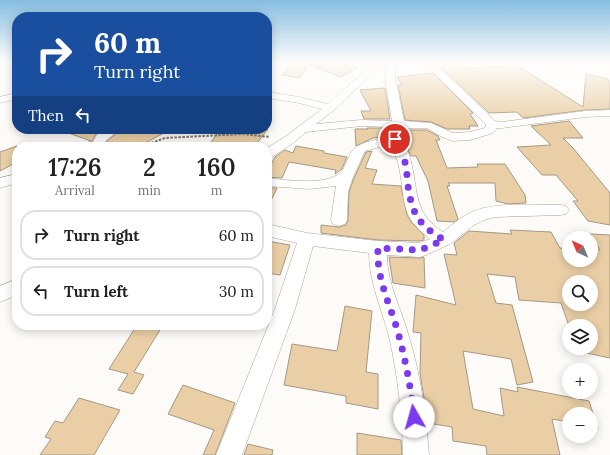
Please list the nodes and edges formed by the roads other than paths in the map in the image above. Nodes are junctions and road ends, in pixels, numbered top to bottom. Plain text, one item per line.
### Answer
1 (357, 83) edge
2 (390, 83) edge
3 (449, 83) edge
4 (272, 96) edge
5 (12, 97) edge
6 (0, 100) edge
7 (330, 108) junction
8 (610, 114) edge
9 (492, 124) junction
10 (394, 125) junction
11 (304, 128) junction
12 (107, 134) edge
13 (395, 139) junction
14 (99, 142) edge
15 (272, 151) edge
16 (346, 176) junction
17 (12, 179) edge
18 (272, 182) edge
19 (0, 183) edge
20 (561, 210) dead end
21 (339, 220) dead end
22 (272, 231) edge
23 (307, 240) junction
24 (444, 240) junction
25 (378, 248) junction
26 (12, 289) edge
27 (0, 294) edge
28 (229, 455) edge
29 (416, 455) edge

1 - 7 street
2 - 10 street
3 - 9 street
4 - 7 street
5 - 6 street
7 - 11 street
8 - 9 street
9 - 10 street
10 - 11 street
10 - 13 street
11 - 15 street
12 - 14 street
13 - 16 street
13 - 24 street
16 - 18 street
16 - 21 street
17 - 19 street
20 - 24 street
22 - 23 street
23 - 25 street
23 - 28 street
24 - 25 street
25 - 29 street
26 - 27 street

